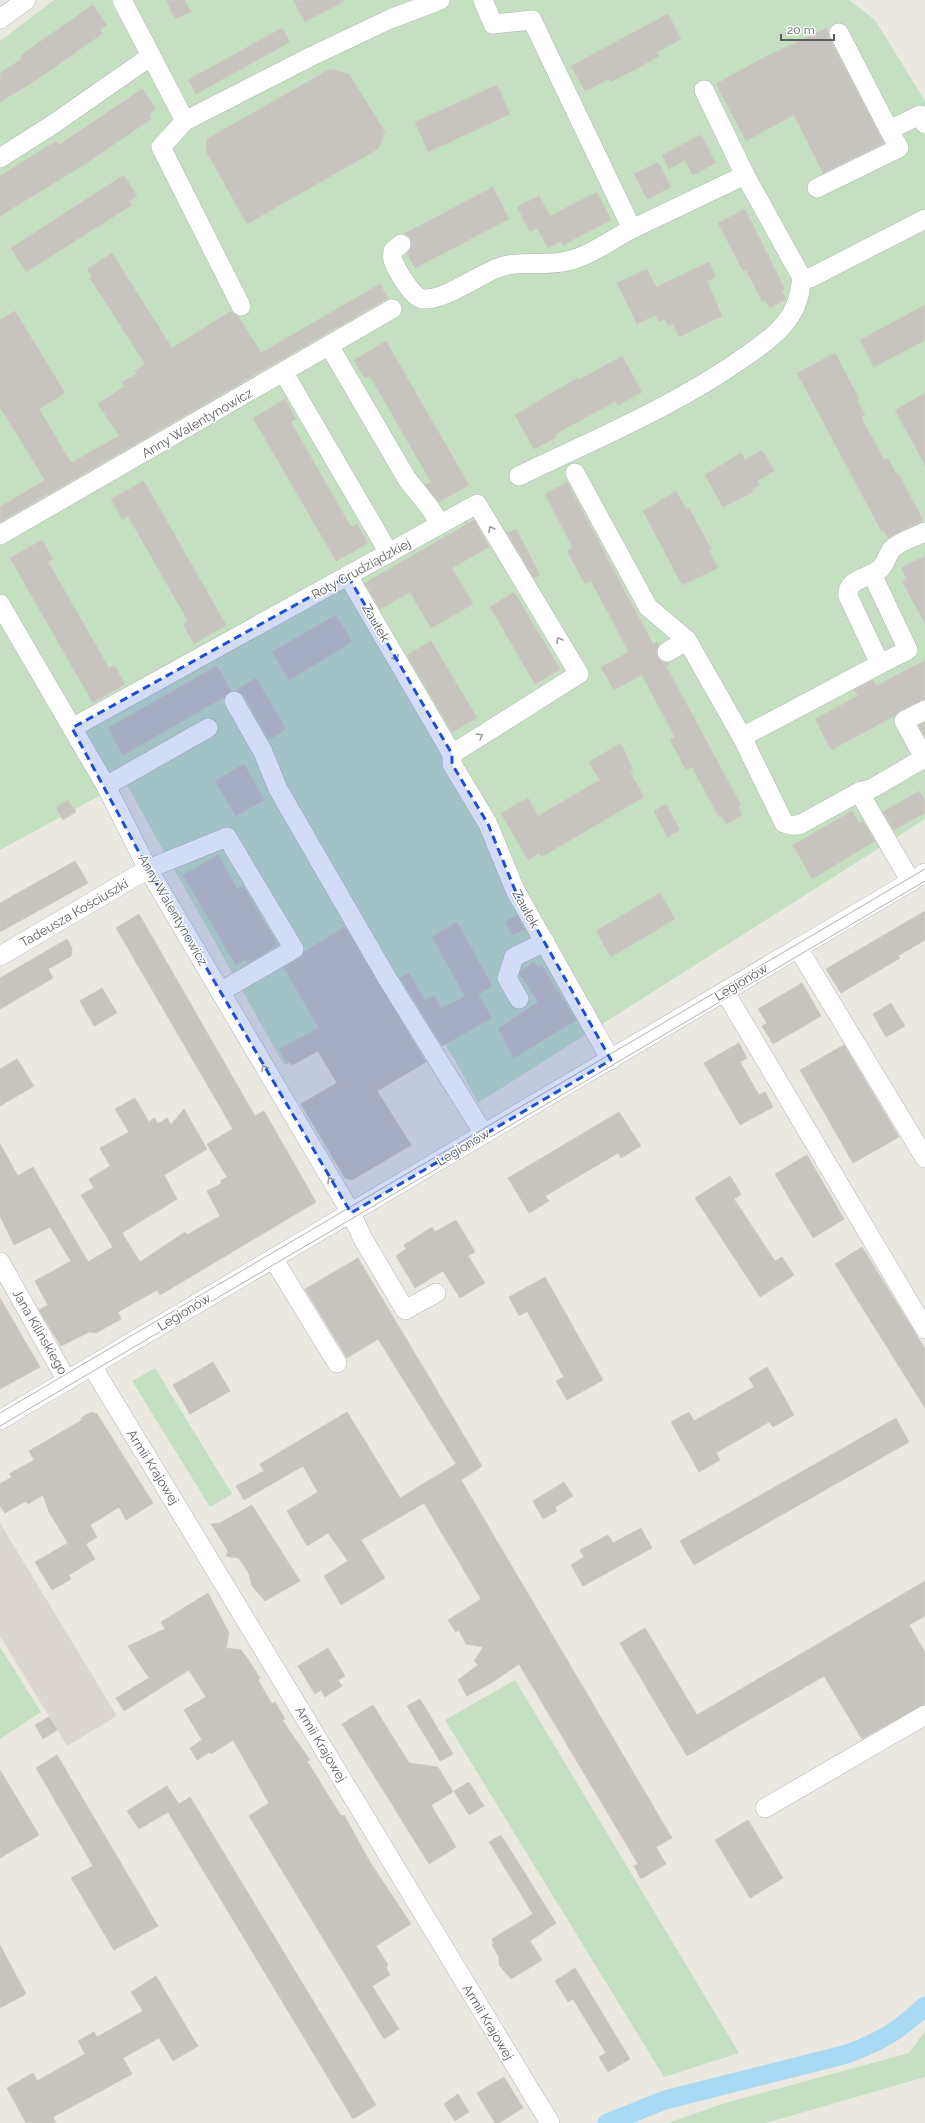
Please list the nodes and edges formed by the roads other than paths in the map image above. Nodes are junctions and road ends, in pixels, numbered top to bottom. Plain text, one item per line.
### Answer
1 (26, 0) edge
2 (122, 0) edge
3 (440, 0) edge
4 (483, 0) edge
5 (0, 19) edge
6 (840, 33) dead end
7 (151, 56) junction
8 (704, 90) dead end
9 (185, 121) junction
10 (925, 124) edge
11 (889, 130) junction
12 (0, 158) edge
13 (745, 175) junction
14 (816, 188) dead end
15 (925, 219) edge
16 (632, 229) junction
17 (400, 244) dead end
18 (802, 278) junction
19 (241, 306) dead end
20 (392, 309) dead end
21 (330, 347) junction
22 (284, 373) junction
23 (575, 473) dead end
24 (519, 476) dead end
25 (440, 524) junction
26 (925, 532) edge
27 (0, 535) edge
28 (389, 553) junction
29 (872, 574) junction
30 (348, 576) junction
31 (0, 604) edge
32 (687, 640) junction
33 (667, 652) dead end
34 (880, 664) junction
35 (234, 701) dead end
36 (925, 710) edge
37 (72, 728) junction
38 (208, 728) dead end
39 (742, 737) junction
40 (452, 754) junction
41 (924, 759) edge
42 (106, 786) junction
43 (859, 792) junction
44 (148, 869) junction
45 (918, 877) edge
46 (545, 942) junction
47 (798, 948) junction
48 (0, 956) edge
49 (220, 992) junction
50 (725, 992) junction
51 (518, 999) dead end
52 (611, 1060) junction
53 (484, 1134) junction
54 (925, 1158) edge
55 (351, 1213) junction
56 (273, 1258) junction
57 (0, 1262) edge
58 (436, 1293) dead end
59 (925, 1329) edge
60 (337, 1363) dead end
61 (92, 1366) junction
62 (67, 1381) junction
63 (0, 1420) edge
64 (925, 1715) edge
65 (765, 1808) dead end
66 (550, 2123) edge

1 - 5 street
2 - 7 street
3 - 9 street
4 - 16 street
6 - 11 street
7 - 9 street
7 - 12 street
8 - 13 street
9 - 19 street
10 - 11 street
11 - 14 street
13 - 16 street
13 - 18 street
15 - 18 street
16 - 17 street
18 - 24 street
20 - 21 street, Anny Walentynowicz
21 - 22 street, Anny Walentynowicz
21 - 25 street
22 - 27 street, Anny Walentynowicz
22 - 28 street
23 - 32 street
25 - 28 street, Roty Grudziądzkiej
40 -> 25 street, Roty Grudziądzkiej
26 - 29 street
28 - 30 street, Roty Grudziądzkiej
29 - 34 street
29 - 34 street
30 - 37 street, Roty Grudziądzkiej
30 -> 40 street, Zaułek
31 - 37 street, Anny Walentynowicz
32 - 33 street
32 - 39 street
34 - 39 street
35 - 53 street
36 - 41 street
37 - 42 street, Anny Walentynowicz
38 - 42 street
39 - 43 street
40 - 46 street, Zaułek
41 - 43 street
42 - 44 street, Anny Walentynowicz
43 - 45 street
44 - 48 street, Tadeusza Kościuszki
44 - 49 street, Anny Walentynowicz
44 - 49 street, Tadeusza Kościuszki
45 - 47 street, Legionów
46 - 51 street
46 - 52 street, Zaułek
47 - 50 street, Legionów
47 - 54 street
55 -> 49 street, Anny Walentynowicz
50 - 52 street, Legionów
50 - 59 street
52 - 53 street, Legionów
53 - 55 street, Legionów
55 - 56 street, Legionów
55 - 58 street, Anny Walentynowicz
56 - 60 street
56 - 61 street, Legionów
57 - 62 street, Jana Kilińskiego
61 - 62 street, Legionów
61 - 66 street, Armii Krajowej
62 - 63 street, Legionów
64 - 65 street

